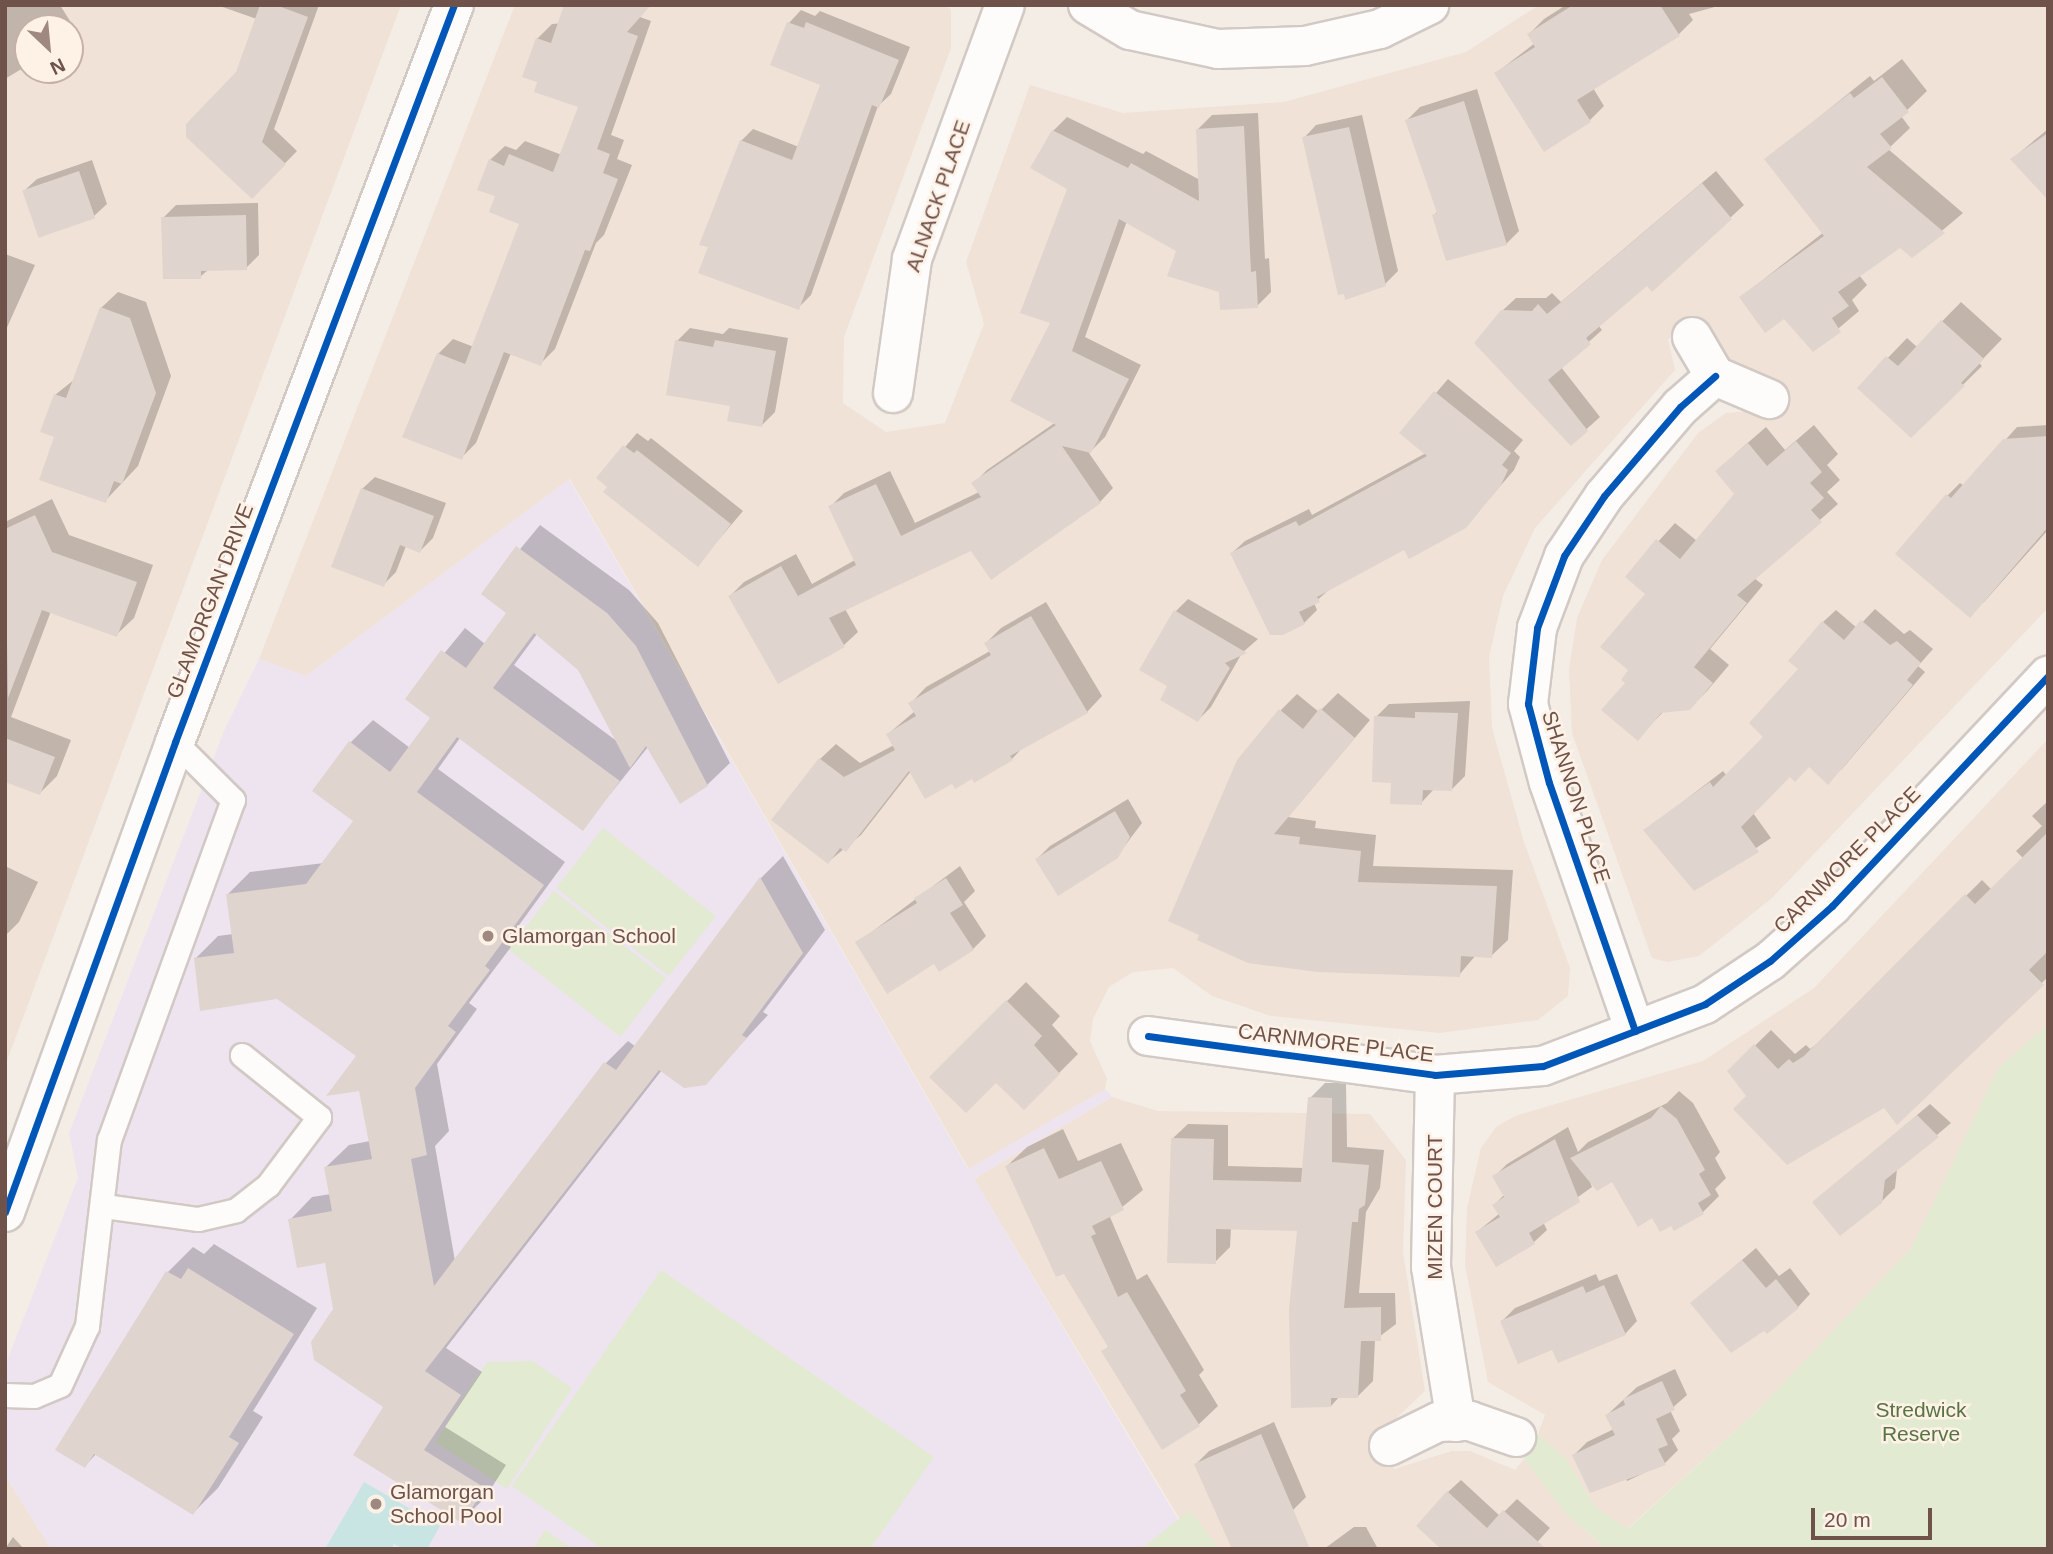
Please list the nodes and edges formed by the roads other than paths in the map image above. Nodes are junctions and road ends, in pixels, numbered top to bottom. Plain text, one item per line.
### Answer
1 (454, 5) edge
2 (1006, 5) edge
3 (1088, 5) edge
4 (1429, 5) edge
5 (1692, 337) dead end
6 (1715, 376) junction
7 (893, 393) dead end
8 (1769, 399) dead end
9 (2048, 676) edge
10 (175, 742) junction
11 (1635, 1031) junction
12 (1148, 1036) dead end
13 (242, 1055) dead end
14 (1435, 1074) junction
15 (104, 1206) junction
16 (5, 1212) edge
17 (5, 1395) edge
18 (1456, 1422) junction
19 (1516, 1437) dead end
20 (1389, 1446) dead end

1 - 10 street, GLAMORGAN DRIVE
2 - 7 street, ALNACK PLACE
3 - 4 street
5 - 6 street
6 - 8 street
6 - 11 street, SHANNON PLACE
9 - 11 street, CARNMORE PLACE
10 - 15 lane
10 - 16 street, GLAMORGAN DRIVE
11 - 14 street, CARNMORE PLACE
12 - 14 street, CARNMORE PLACE
13 - 15 lane
14 - 18 street, MIZEN COURT
15 - 17 lane
18 - 19 street
18 - 20 street

